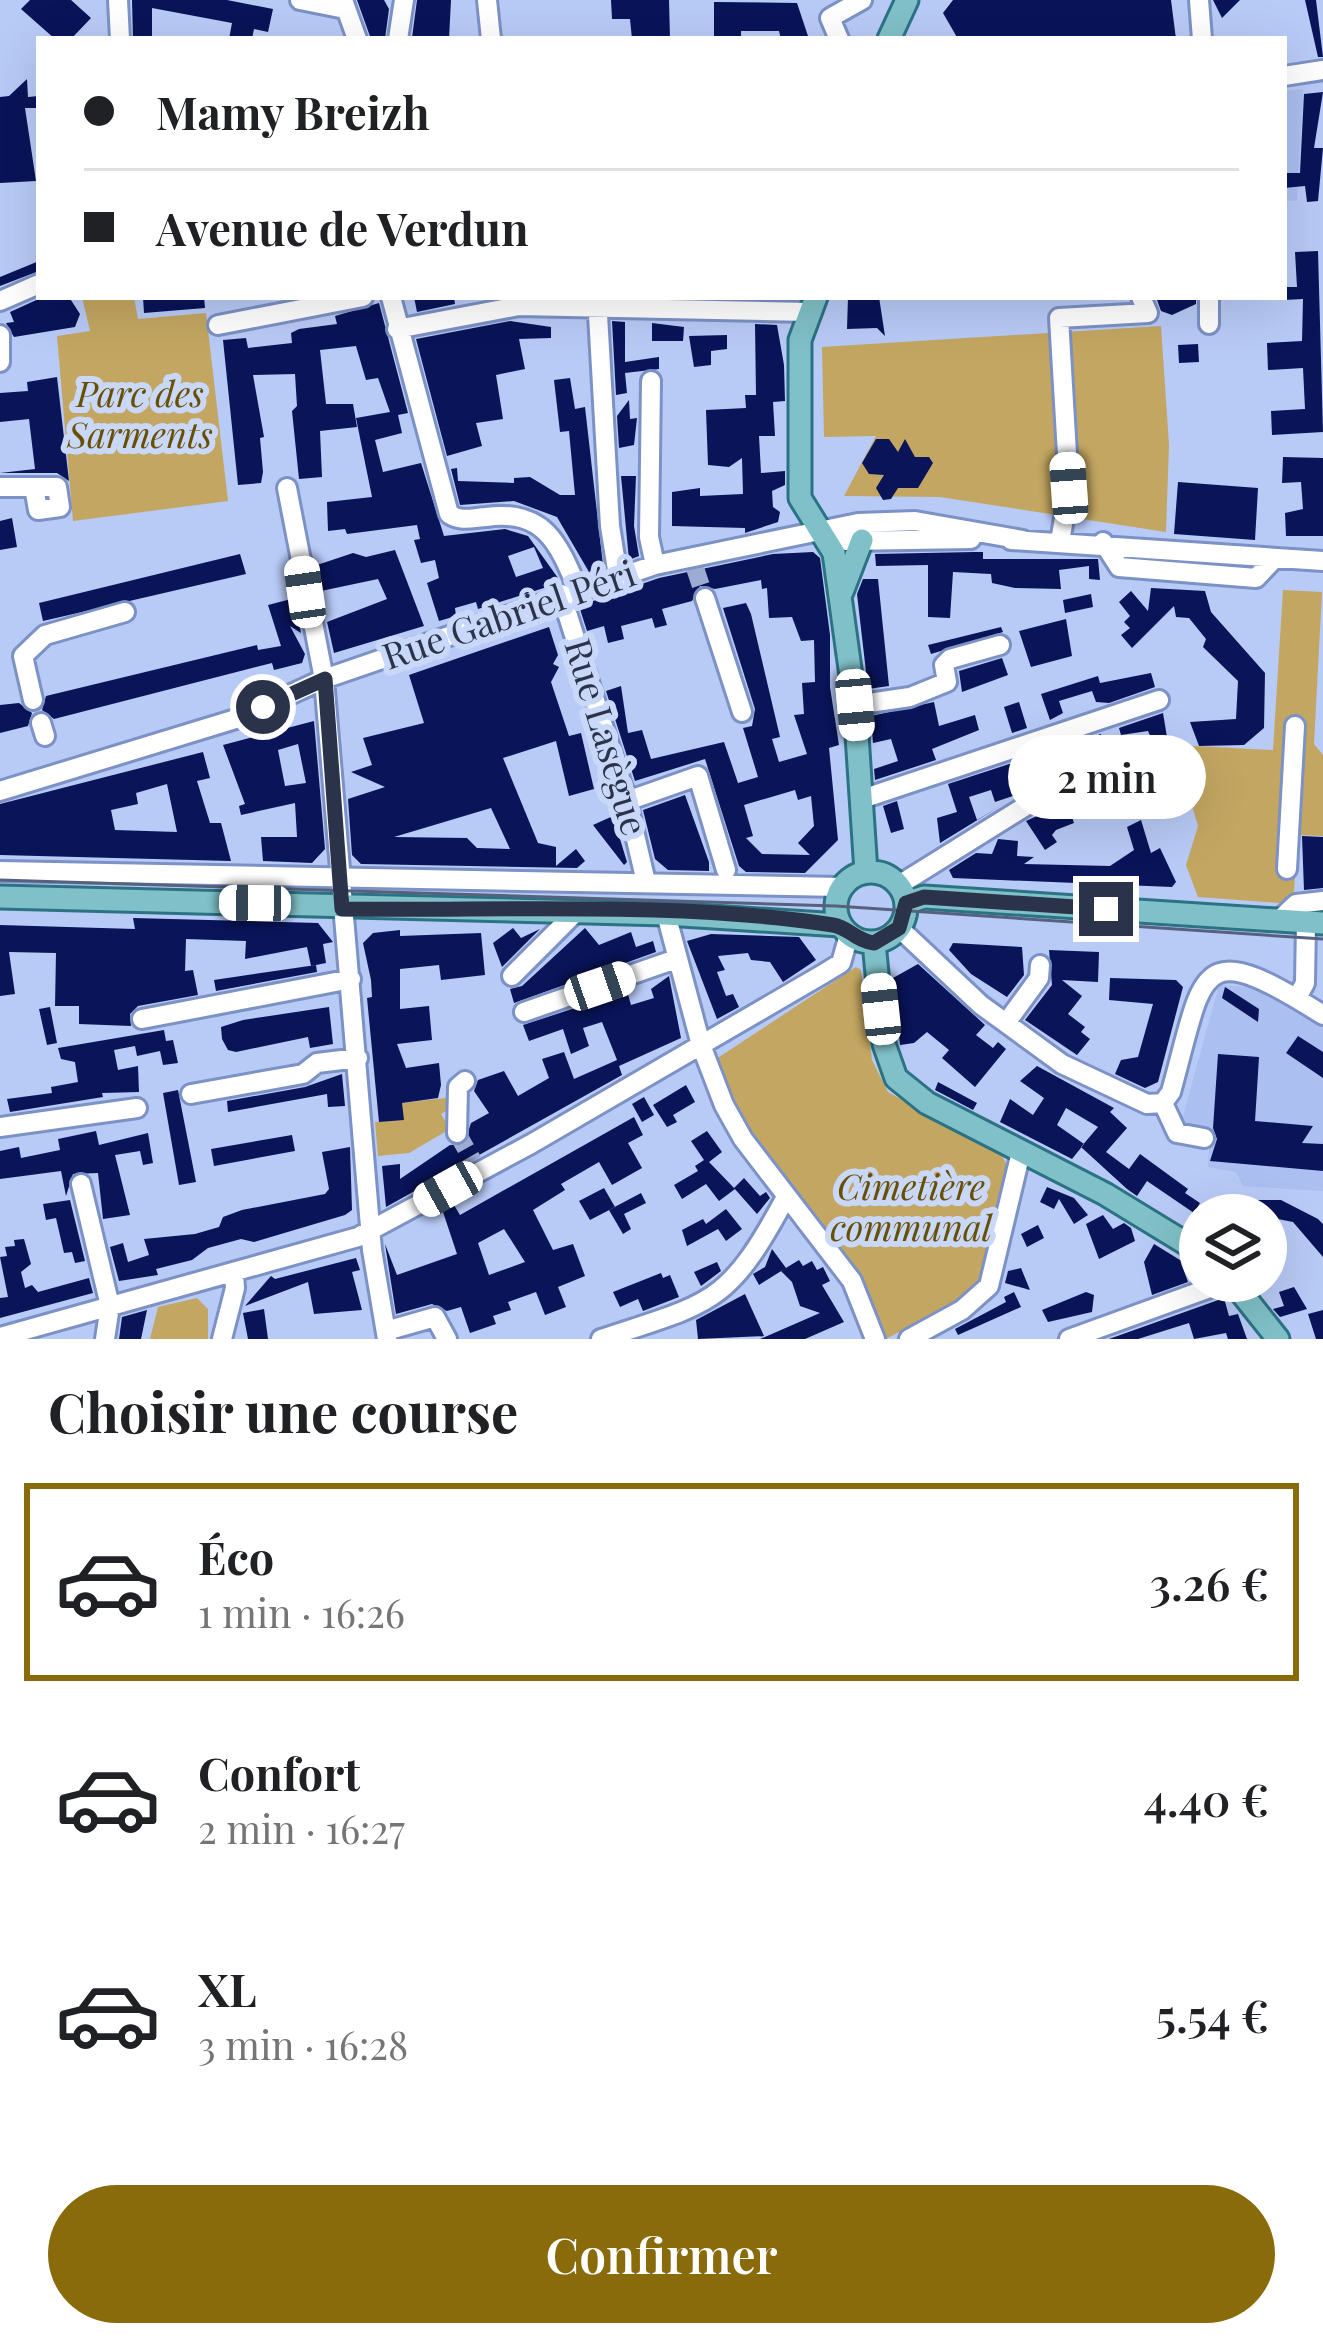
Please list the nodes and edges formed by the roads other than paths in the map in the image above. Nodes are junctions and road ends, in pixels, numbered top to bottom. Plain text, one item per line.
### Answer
1 (118, 0) edge
2 (404, 0) edge
3 (487, 0) edge
4 (862, 0) edge
5 (907, 0) edge
6 (1199, 0) edge
7 (304, 1) edge
8 (344, 4) edge
9 (120, 36) edge
10 (355, 36) edge
11 (398, 36) edge
12 (491, 36) edge
13 (838, 36) edge
14 (890, 36) edge
15 (1202, 36) edge
16 (1323, 70) edge
17 (1287, 76) edge
18 (36, 285) edge
19 (347, 300) edge
20 (392, 300) edge
21 (1143, 300) edge
22 (1209, 300) edge
23 (0, 301) edge
24 (597, 302) edge
25 (812, 305) edge
26 (1209, 324) dead end
27 (218, 325) dead end
28 (397, 329) junction
29 (0, 335) edge
30 (0, 362) edge
31 (651, 381) dead end
32 (0, 487) edge
33 (34, 487) dead end
34 (287, 488) dead end
35 (820, 531) junction
36 (862, 540) junction
37 (1023, 540) junction
38 (1060, 542) junction
39 (1323, 561) edge
40 (655, 565) junction
41 (618, 576) junction
42 (569, 592) junction
43 (705, 598) tunnel mouth
44 (840, 598) junction
45 (125, 612) dead end
46 (1000, 645) dead end
47 (325, 679) junction
48 (33, 700) dead end
49 (1159, 700) dead end
50 (855, 705) junction
51 (742, 712) dead end
52 (1295, 726) dead end
53 (1131, 764) dead end
54 (0, 791) edge
55 (862, 799) junction
56 (627, 801) junction
57 (1287, 868) dead end
58 (726, 870) dead end
59 (0, 871) edge
60 (866, 872) junction
61 (339, 875) junction
62 (646, 881) junction
63 (842, 886) junction
64 (902, 894) junction
65 (0, 897) edge
66 (1323, 901) edge
67 (342, 909) junction
68 (576, 912) junction
69 (666, 914) junction
70 (1278, 921) junction
71 (1314, 923) edge
72 (899, 928) junction
73 (844, 930) junction
74 (874, 943) junction
75 (676, 959) junction
76 (1314, 963) edge
77 (1040, 965) dead end
78 (512, 976) dead end
79 (351, 980) junction
80 (1297, 998) junction
81 (524, 1012) dead end
82 (1323, 1015) edge
83 (142, 1018) dead end
84 (1006, 1023) junction
85 (701, 1045) junction
86 (358, 1058) junction
87 (465, 1081) dead end
88 (191, 1094) dead end
89 (1163, 1103) junction
90 (137, 1108) dead end
91 (0, 1127) edge
92 (457, 1132) tunnel mouth
93 (1204, 1138) dead end
94 (1021, 1152) junction
95 (81, 1184) dead end
96 (786, 1197) junction
97 (371, 1231) junction
98 (1179, 1240) edge
99 (234, 1274) junction
100 (1179, 1299) edge
101 (1247, 1302) edge
102 (110, 1306) junction
103 (39, 1333) edge
104 (386, 1335) edge
105 (0, 1337) edge
106 (105, 1339) edge
107 (222, 1339) edge
108 (447, 1339) edge
109 (601, 1339) edge
110 (875, 1339) edge
111 (909, 1339) edge
112 (1069, 1339) edge
113 (1277, 1339) edge

1 - 9 street
2 - 11 street
3 - 12 street
4 - 13 street
5 - 14 main road
6 - 15 street
7 - 8 street
8 - 10 street
16 - 17 street
18 - 23 street
19 - 27 street
20 - 28 street
21 - 38 street
22 - 26 street
24 - 25 street
24 - 28 street
24 - 41 street
25 - 35 main road
28 - 42 street, Rue Lasègue
29 - 30 street
31 - 40 street
32 - 33 street
34 - 47 street
35 - 36 street
35 - 37 street, Rue Gabriel Péri
35 - 40 street, Rue Gabriel Péri
35 - 44 main road
36 - 37 street
36 - 44 main road
37 - 38 street
38 - 39 street
40 - 41 street, Rue Gabriel Péri
41 - 42 street, Rue Gabriel Péri
42 - 47 street, Rue Gabriel Péri
42 - 56 street, Rue Lasègue
43 - 51 street
44 - 50 main road
45 - 48 street
46 - 50 street
47 - 54 street, Rue Gabriel Péri
47 - 61 street
49 - 55 street
50 - 55 main road
52 - 57 street
53 - 64 street
55 - 60 main road
56 - 58 street
56 - 62 street, Rue Lasègue
59 - 61 street
60 - 63 main road
60 - 64 main road
61 - 62 street
61 - 67 street
62 - 63 street
63 - 73 main road
64 - 70 main road
64 - 72 main road
65 - 67 main road
66 - 70 street
67 - 68 main road
67 - 79 street
68 - 69 main road
68 - 78 street
69 - 73 main road
69 - 75 street
70 - 71 main road
71 - 76 street
72 - 74 main road
72 - 84 street
73 - 74 main road
73 - 85 street
74 - 94 main road
75 - 81 street
75 - 85 street
76 - 80 street
77 - 84 street
79 - 83 street
79 - 86 street
80 - 82 street
80 - 89 street
84 - 89 street
85 - 96 street
85 - 97 street
86 - 88 street
86 - 97 street
87 - 92 street
89 - 93 street
90 - 91 street
94 - 98 main road
94 - 111 street
95 - 102 street
96 - 109 street
96 - 110 street
97 - 99 street
97 - 104 street
99 - 102 street
99 - 107 street
100 - 112 street
101 - 113 main road
102 - 103 street
102 - 106 street
103 - 105 street
104 - 108 street

